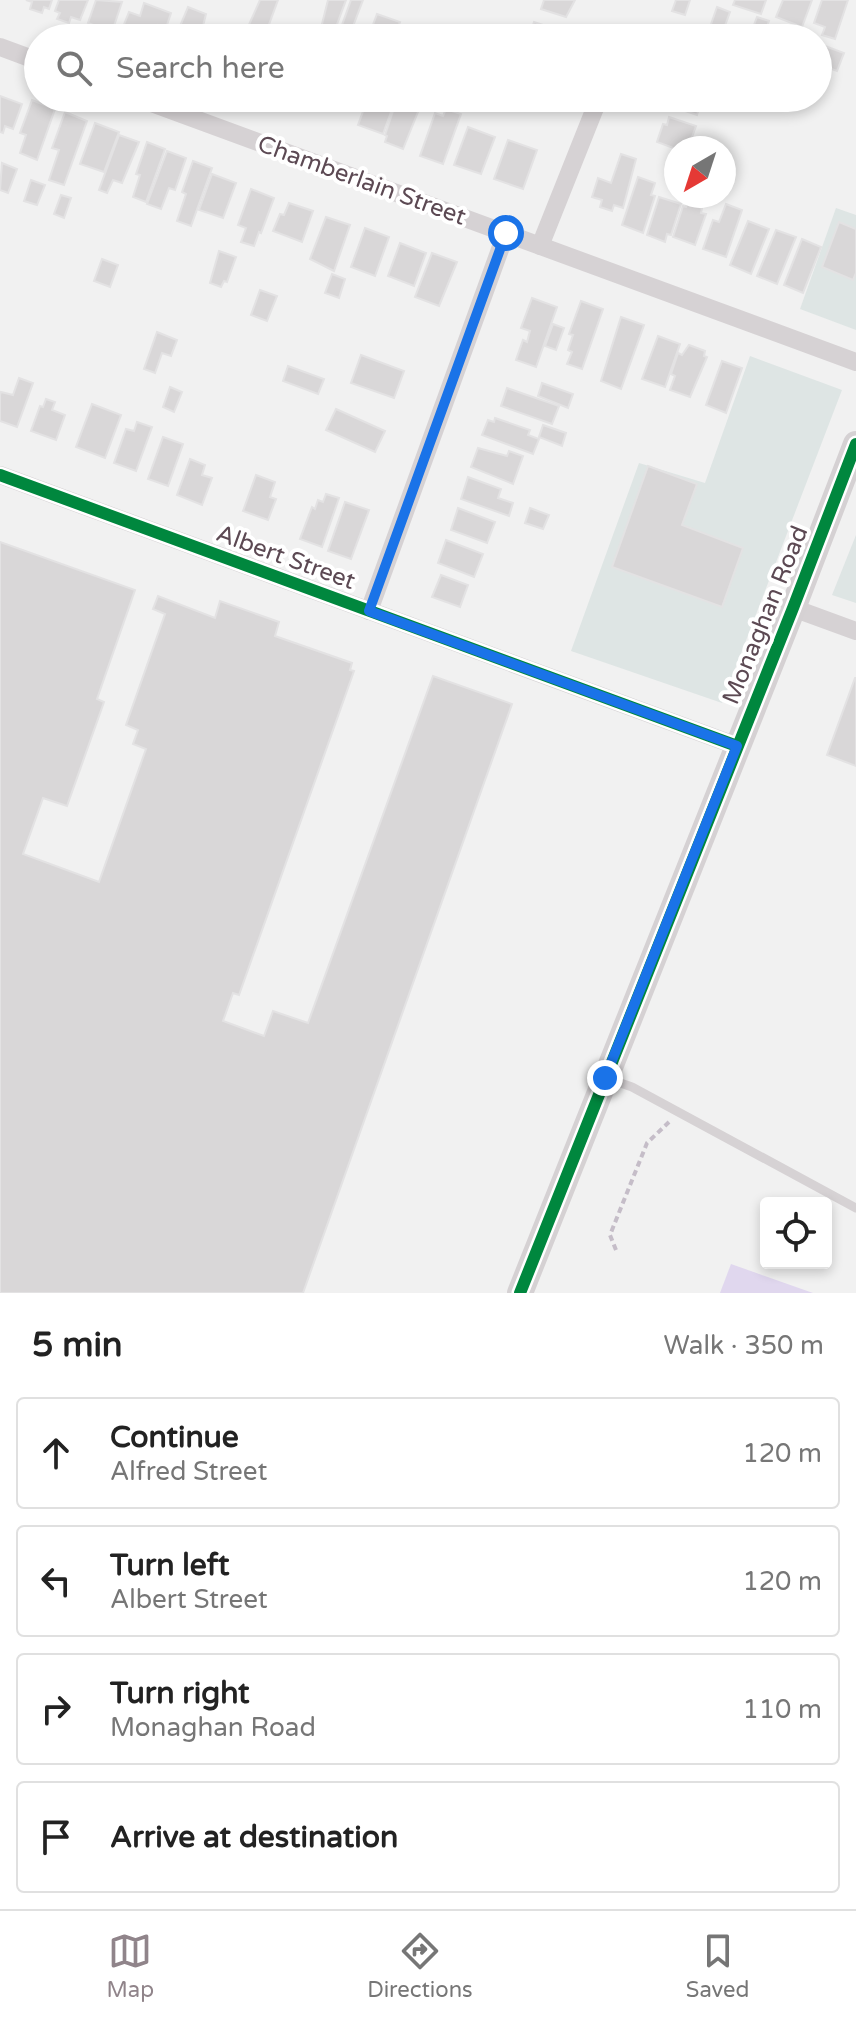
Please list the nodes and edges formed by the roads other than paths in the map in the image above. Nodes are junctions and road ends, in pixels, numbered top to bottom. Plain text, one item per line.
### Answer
1 (0, 47) edge
2 (24, 56) edge
3 (176, 112) edge
4 (593, 112) edge
5 (506, 233) junction
6 (540, 246) junction
7 (856, 362) edge
8 (856, 444) edge
9 (0, 475) edge
10 (793, 608) junction
11 (369, 611) junction
12 (856, 631) edge
13 (737, 746) junction
14 (605, 1078) junction
15 (856, 1208) edge
16 (520, 1293) edge

1 - 2 street
3 - 5 street, Chamberlain Street
4 - 6 street
5 - 6 street, Chamberlain Street
5 - 11 street
6 - 7 street, Chamberlain Street
8 - 10 main road, Monaghan Road
9 - 11 street, Albert Street
10 - 12 street
10 - 13 main road, Monaghan Road
11 - 13 street, Albert Street
13 - 14 main road, Monaghan Road
14 - 15 lane
14 - 16 main road, Monaghan Road

